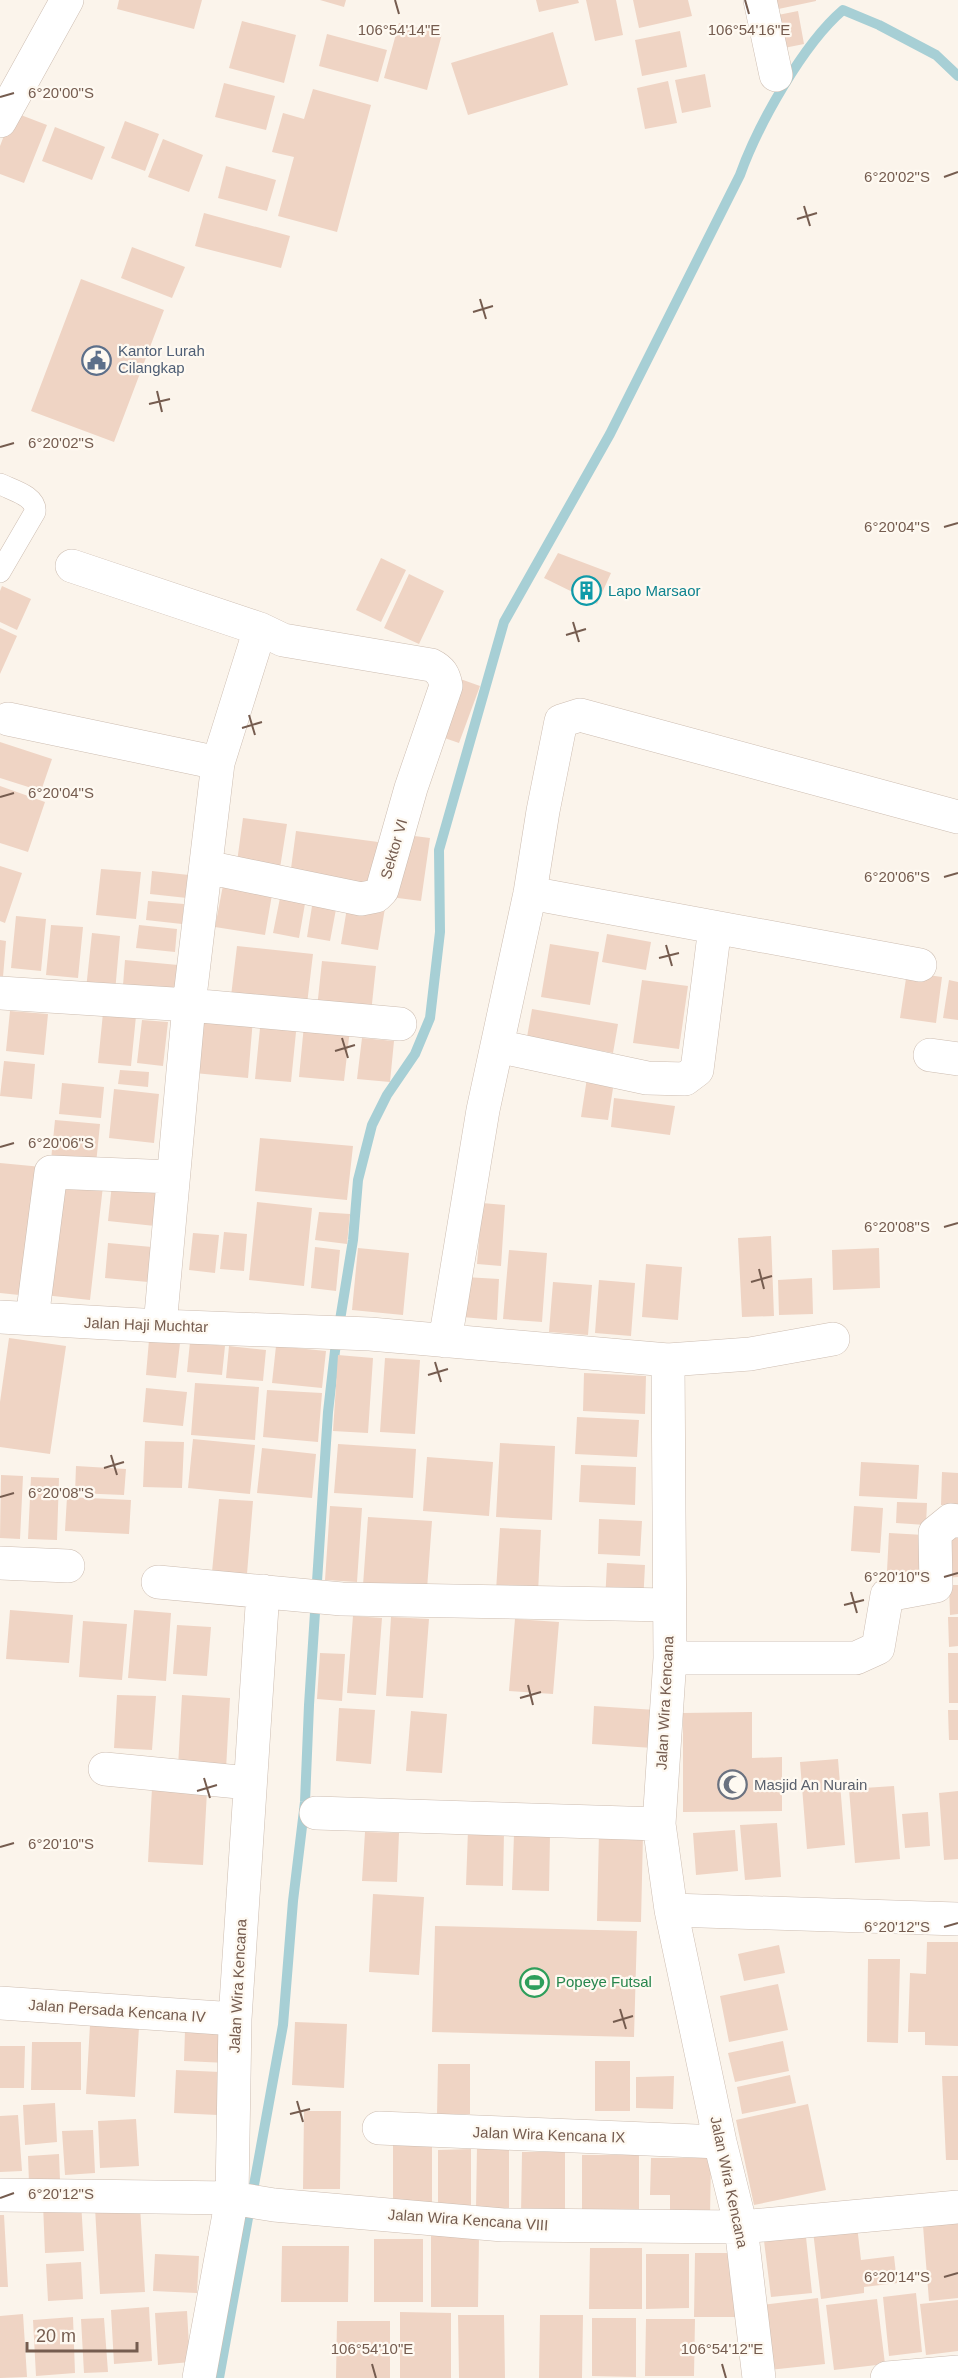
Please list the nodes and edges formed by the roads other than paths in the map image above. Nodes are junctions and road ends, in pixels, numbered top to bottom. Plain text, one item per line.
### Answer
1 (67, 0) edge
2 (760, 0) edge
3 (776, 75) dead end
4 (0, 121) edge
5 (0, 484) edge
6 (72, 566) dead end
7 (0, 573) edge
8 (260, 629) junction
9 (8, 719) dead end
10 (218, 763) junction
11 (958, 817) edge
12 (206, 867) junction
13 (530, 892) junction
14 (716, 927) junction
15 (920, 965) dead end
16 (0, 993) edge
17 (189, 1005) junction
18 (400, 1024) dead end
19 (497, 1046) junction
20 (173, 1177) junction
21 (16, 1318) edge
22 (160, 1326) junction
23 (834, 1339) dead end
24 (445, 1341) junction
25 (668, 1360) junction
26 (958, 1521) edge
27 (0, 1563) edge
28 (68, 1566) dead end
29 (158, 1582) dead end
30 (263, 1591) junction
31 (668, 1605) junction
32 (670, 1658) junction
33 (105, 1769) dead end
34 (249, 1783) junction
35 (316, 1813) dead end
36 (659, 1824) junction
37 (671, 1910) junction
38 (958, 1919) edge
39 (0, 2003) edge
40 (235, 2019) junction
41 (379, 2128) dead end
42 (720, 2142) junction
43 (0, 2195) edge
44 (249, 2201) junction
45 (958, 2207) edge
46 (741, 2227) junction
47 (958, 2372) edge
48 (199, 2378) edge
49 (759, 2378) edge
50 (887, 2378) edge

1 - 4 street
2 - 3 street
5 - 7 lane
6 - 8 street
8 - 10 street
8 - 12 street, Sektor VI
9 - 10 street
10 - 12 street
11 - 13 street
12 - 17 street
13 - 14 street
13 - 19 street
14 - 15 street
14 - 19 street
16 - 17 street
17 - 18 street
17 - 20 street
19 - 24 street
20 - 21 street
20 - 22 street
21 - 22 street, Jalan Haji Muchtar
22 - 24 street, Jalan Haji Muchtar
23 - 25 street
24 - 25 street
25 - 31 street, Jalan Wira Kencana
26 - 32 street
27 - 28 street
29 - 30 street
30 - 31 street
30 - 34 street, Jalan Wira Kencana
31 - 32 street, Jalan Wira Kencana
32 - 36 street, Jalan Wira Kencana
33 - 34 street
34 - 40 street, Jalan Wira Kencana
35 - 36 street
36 - 37 street, Jalan Wira Kencana
37 - 38 street
37 - 42 street, Jalan Wira Kencana
39 - 40 street, Jalan Persada Kencana IV
40 - 44 street, Jalan Wira Kencana
41 - 42 street, Jalan Wira Kencana IX
42 - 46 street, Jalan Wira Kencana
43 - 44 street, Jalan Wira Kencana VIII
44 - 46 street, Jalan Wira Kencana VIII
44 - 48 street, Jalan Wira Kencana
45 - 46 street, Jalan Wira Kencana VIII
46 - 49 street, Jalan Wira Kencana
47 - 50 street

